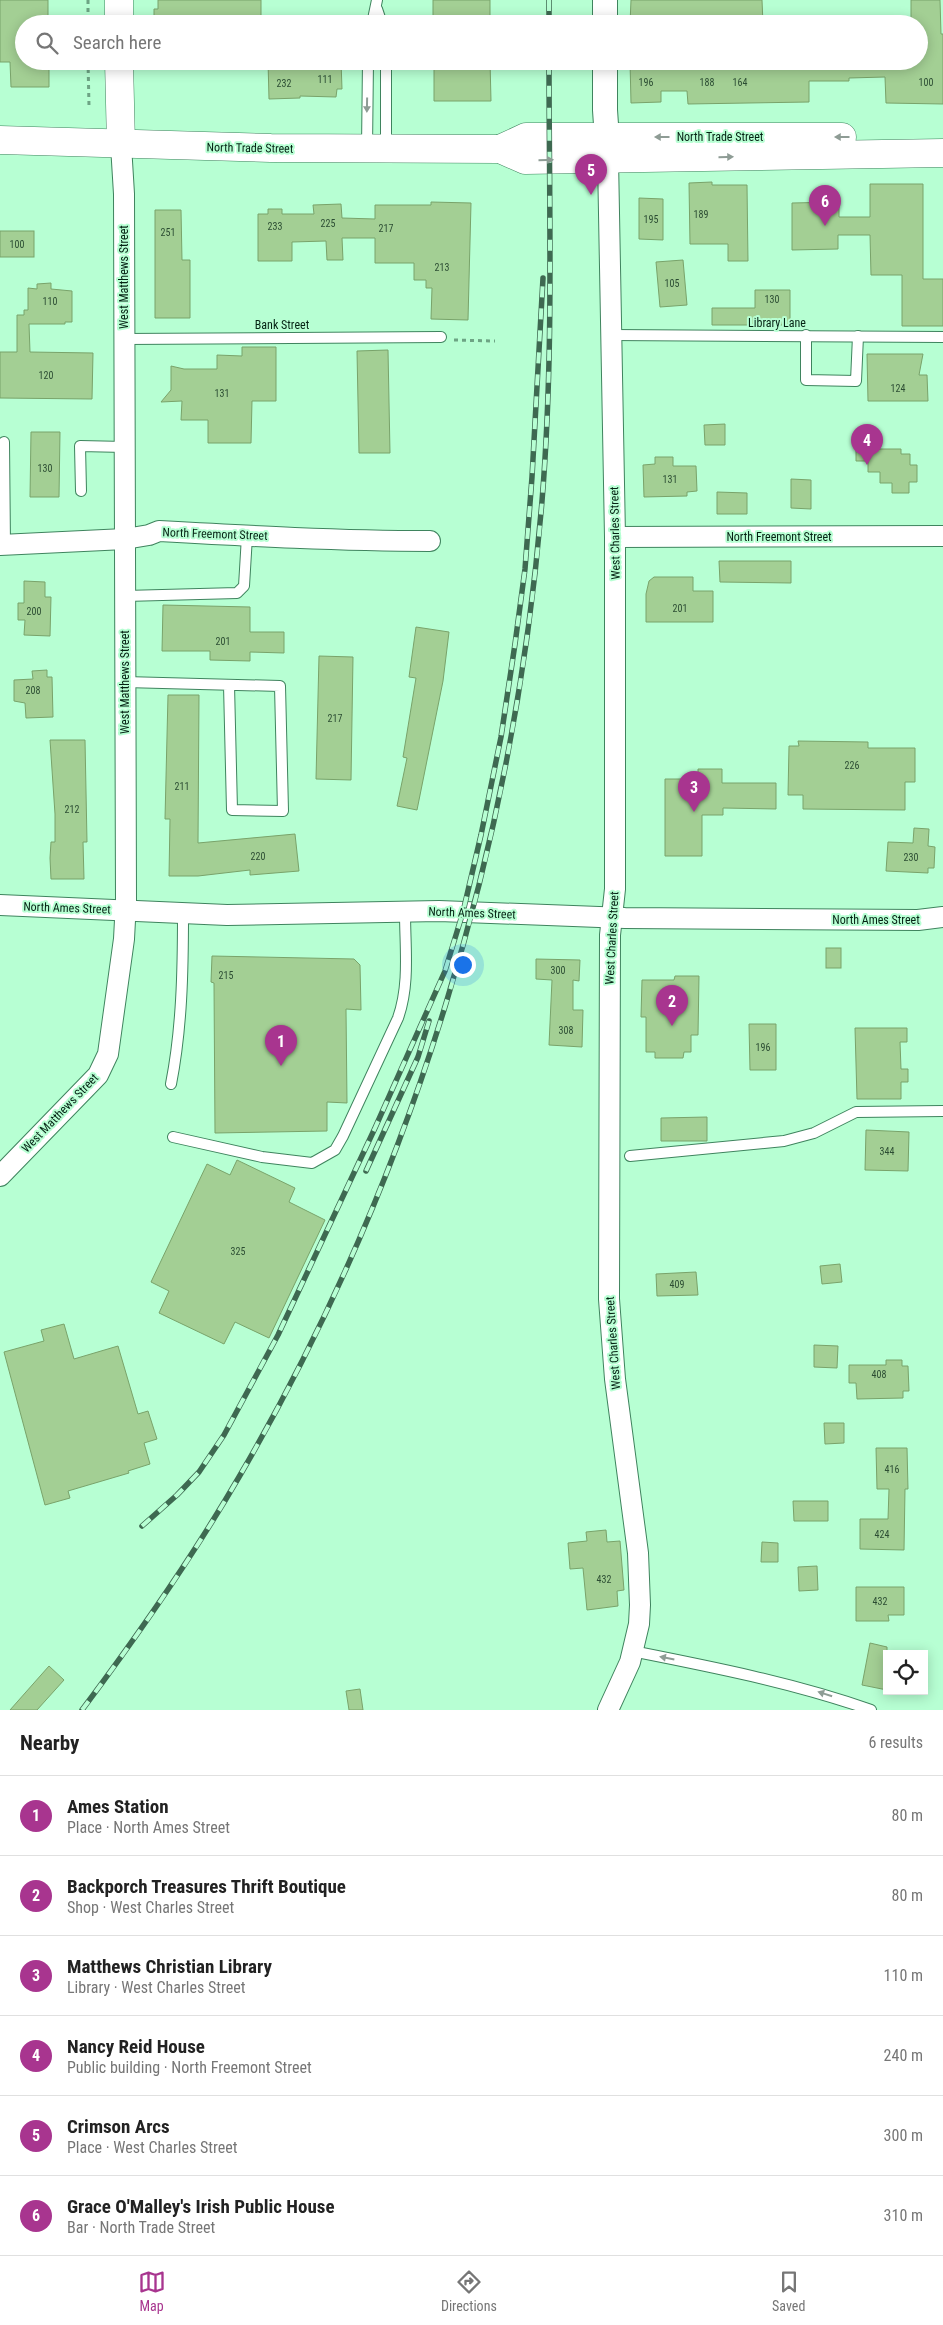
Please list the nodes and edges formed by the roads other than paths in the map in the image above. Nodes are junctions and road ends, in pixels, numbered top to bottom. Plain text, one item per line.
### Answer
1 (119, 0) edge
2 (605, 0) edge
3 (119, 15) edge
4 (605, 15) edge
5 (119, 70) edge
6 (369, 70) edge
7 (385, 70) edge
8 (605, 70) edge
9 (943, 137) edge
10 (0, 140) edge
11 (122, 145) junction
12 (376, 148) junction
13 (608, 148) junction
14 (943, 153) edge
15 (611, 336) junction
16 (806, 336) junction
17 (858, 336) junction
18 (441, 337) dead end
19 (943, 337) edge
20 (124, 339) junction
21 (4, 442) dead end
22 (124, 447) junction
23 (81, 491) dead end
24 (247, 536) junction
25 (943, 536) edge
26 (615, 537) junction
27 (125, 538) junction
28 (430, 541) dead end
29 (2, 545) edge
30 (125, 596) junction
31 (125, 682) junction
32 (229, 685) junction
33 (0, 905) edge
34 (126, 911) junction
35 (405, 912) junction
36 (183, 913) junction
37 (943, 917) edge
38 (611, 918) junction
39 (171, 1084) dead end
40 (943, 1111) edge
41 (173, 1137) dead end
42 (630, 1156) dead end
43 (0, 1176) edge
44 (632, 1651) junction
45 (608, 1710) edge
46 (871, 1710) edge

1 - 3 main road
2 - 4 street
5 - 11 main road
6 -> 12 lane
7 - 12 lane
8 - 13 street
9 -> 13 main road, North Trade Street
10 - 11 main road, North Trade Street
11 - 12 main road, North Trade Street
11 - 20 street, West Matthews Street
12 - 13 main road, North Trade Street
13 -> 14 main road, North Trade Street
13 - 15 street, West Charles Street
15 - 16 lane, Library Lane
15 - 26 street, West Charles Street
16 - 17 lane, Library Lane
16 - 17 lane
17 - 19 lane, Library Lane
18 - 20 lane, Bank Street
20 - 22 street, West Matthews Street
21 - 29 lane
22 - 23 lane
22 - 27 street, West Matthews Street
24 - 27 street, North Freemont Street
24 - 28 street, North Freemont Street
24 - 30 lane
25 - 26 street, North Freemont Street
26 - 38 street, West Charles Street
27 - 29 street, North Freemont Street
27 - 30 street, West Matthews Street
30 - 31 street, West Matthews Street
31 - 32 lane
31 - 34 street, West Matthews Street
32 - 32 lane
33 - 34 street, North Ames Street
34 - 36 street, North Ames Street
34 - 43 street, West Matthews Street
35 - 36 street, North Ames Street
35 - 38 street, North Ames Street
35 - 41 lane
36 - 39 lane
37 - 38 street, North Ames Street
38 - 44 street, West Charles Street
40 - 42 lane
44 - 45 street, West Charles Street
46 -> 44 lane

